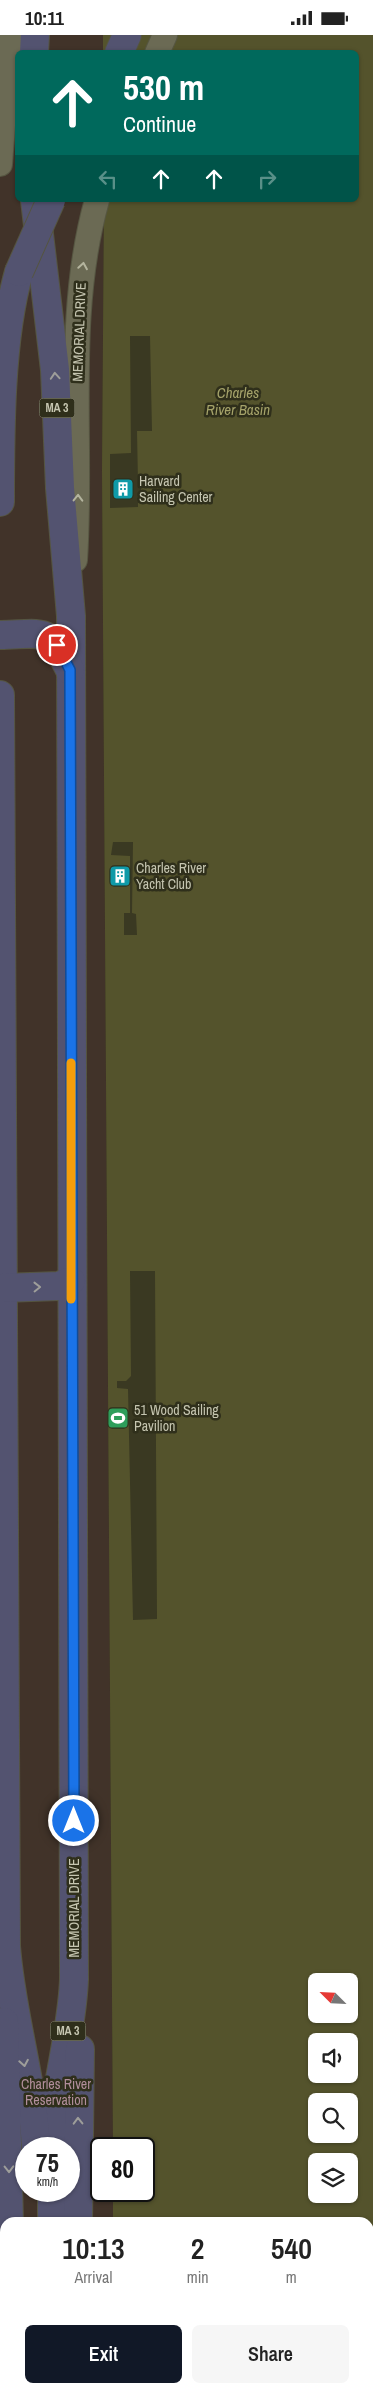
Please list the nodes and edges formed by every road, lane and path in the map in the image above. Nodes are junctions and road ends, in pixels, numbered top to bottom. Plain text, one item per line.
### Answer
1 (10, 35) edge
2 (36, 35) edge
3 (128, 35) edge
4 (165, 35) edge
5 (34, 50) edge
6 (120, 50) edge
7 (158, 50) edge
8 (0, 164) edge
9 (35, 202) edge
10 (51, 202) edge
11 (96, 202) edge
12 (0, 400) edge
13 (1, 411) edge
14 (0, 502) edge
15 (71, 616) junction
16 (0, 635) edge
17 (70, 670) junction
18 (0, 695) edge
19 (71, 1281) junction
20 (3, 1288) junction
21 (74, 1913) junction
22 (6, 1946) junction
23 (35, 2137) edge
24 (53, 2137) edge
25 (37, 2202) edge
26 (52, 2202) edge
27 (9, 2217) edge
28 (37, 2217) edge
29 (52, 2217) edge
30 (78, 2217) edge

1 - 8 main road
2 - 5 highway
3 - 6 highway
4 - 7 main road
15 -> 9 highway, MEMORIAL DRIVE / MA 3
10 - 13 highway, bridge
15 -> 11 main road, MEMORIAL DRIVE
12 - 13 main road
13 - 14 highway
15 - 17 highway, MEMORIAL DRIVE / MA 3
16 - 17 highway
17 - 19 highway, MEMORIAL DRIVE / MA 3
18 - 20 highway
20 -> 19 highway
19 - 21 highway, MEMORIAL DRIVE / MA 3
20 - 22 highway
21 - 24 highway, MEMORIAL DRIVE / MA 3
30 -> 21 highway
22 -> 23 highway
22 -> 27 highway
25 - 28 highway
26 - 29 highway

